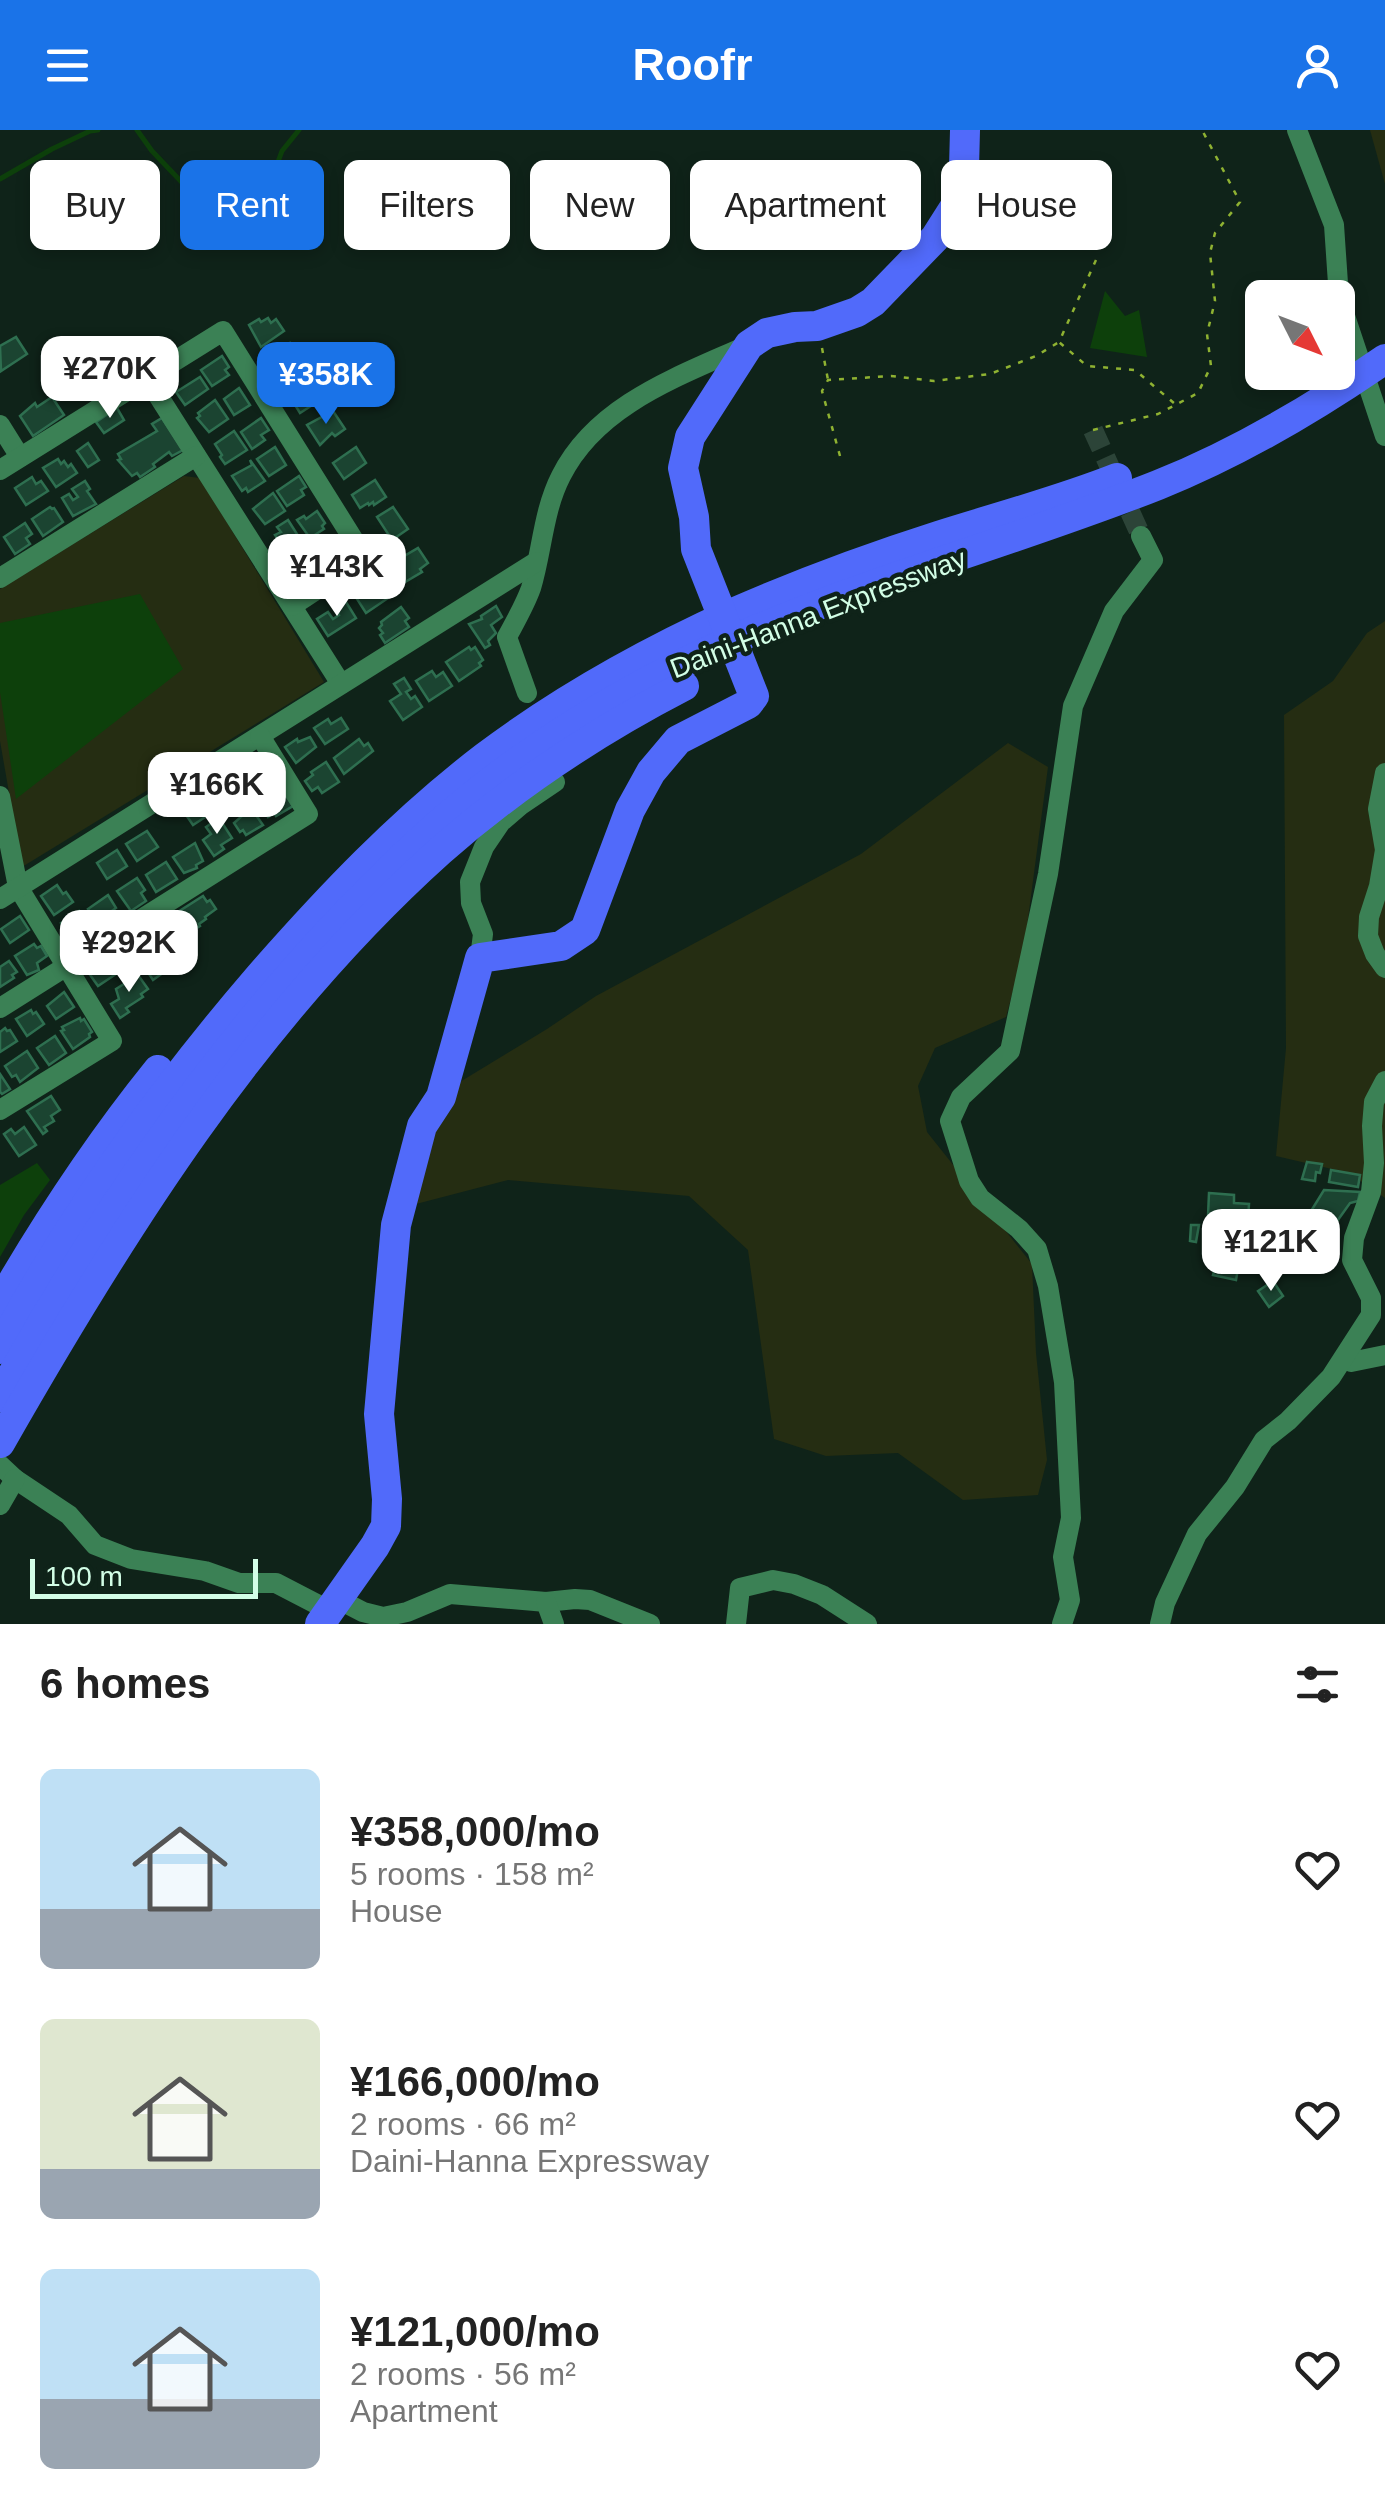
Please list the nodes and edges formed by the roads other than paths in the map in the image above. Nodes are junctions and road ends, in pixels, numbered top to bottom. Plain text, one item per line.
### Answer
1 (965, 130) edge
2 (1298, 130) edge
3 (1385, 335) edge
4 (749, 345) junction
5 (1355, 356) edge
6 (1385, 359) edge
7 (147, 378) junction
8 (1300, 390) edge
9 (0, 425) edge
10 (1385, 436) edge
11 (196, 456) junction
12 (20, 457) junction
13 (0, 470) edge
14 (1141, 536) tunnel mouth
15 (938, 550) junction
16 (536, 562) junction
17 (0, 578) edge
18 (292, 606) junction
19 (655, 664) junction
20 (342, 684) junction
21 (527, 693) dead end
22 (260, 736) junction
23 (1385, 774) edge
24 (555, 782) dead end
25 (0, 796) edge
26 (18, 887) junction
27 (0, 899) edge
28 (480, 958) junction
29 (67, 967) junction
30 (1385, 968) edge
31 (0, 1008) edge
32 (1385, 1081) edge
33 (0, 1110) edge
34 (0, 1303) edge
35 (0, 1349) edge
36 (1385, 1355) edge
37 (1351, 1362) dead end
38 (0, 1397) edge
39 (0, 1443) edge
40 (8, 1472) edge
41 (0, 1505) edge
42 (546, 1602) junction
43 (329, 1611) edge
44 (554, 1624) edge
45 (650, 1624) edge
46 (736, 1624) edge
47 (867, 1624) edge
48 (1062, 1624) edge
49 (1160, 1624) edge

1 - 4 highway
2 - 10 street
3 - 5 highway
4 - 16 street
4 - 28 highway
6 - 15 highway, Daini-Hanna Expressway
7 - 11 street
7 - 12 street
7 - 18 street
8 - 15 highway, Daini-Hanna Expressway
9 - 12 street
11 - 17 street
11 - 18 street
12 - 13 street
14 - 48 street
15 - 19 highway, Daini-Hanna Expressway
15 - 34 highway
15 - 39 highway
16 - 20 street
16 - 21 street
18 - 20 street
19 - 35 highway, Daini-Hanna Expressway
19 - 38 highway, Daini-Hanna Expressway
20 - 22 street
22 - 26 street
22 - 29 street
23 - 30 street
24 - 28 street
25 - 26 street
26 - 27 street
26 - 29 street
28 - 43 highway
29 - 31 street
29 - 33 street
32 - 49 street
36 - 37 street
40 - 41 street
40 - 43 street
42 - 43 street
42 - 44 street
42 - 45 street
46 - 47 street

